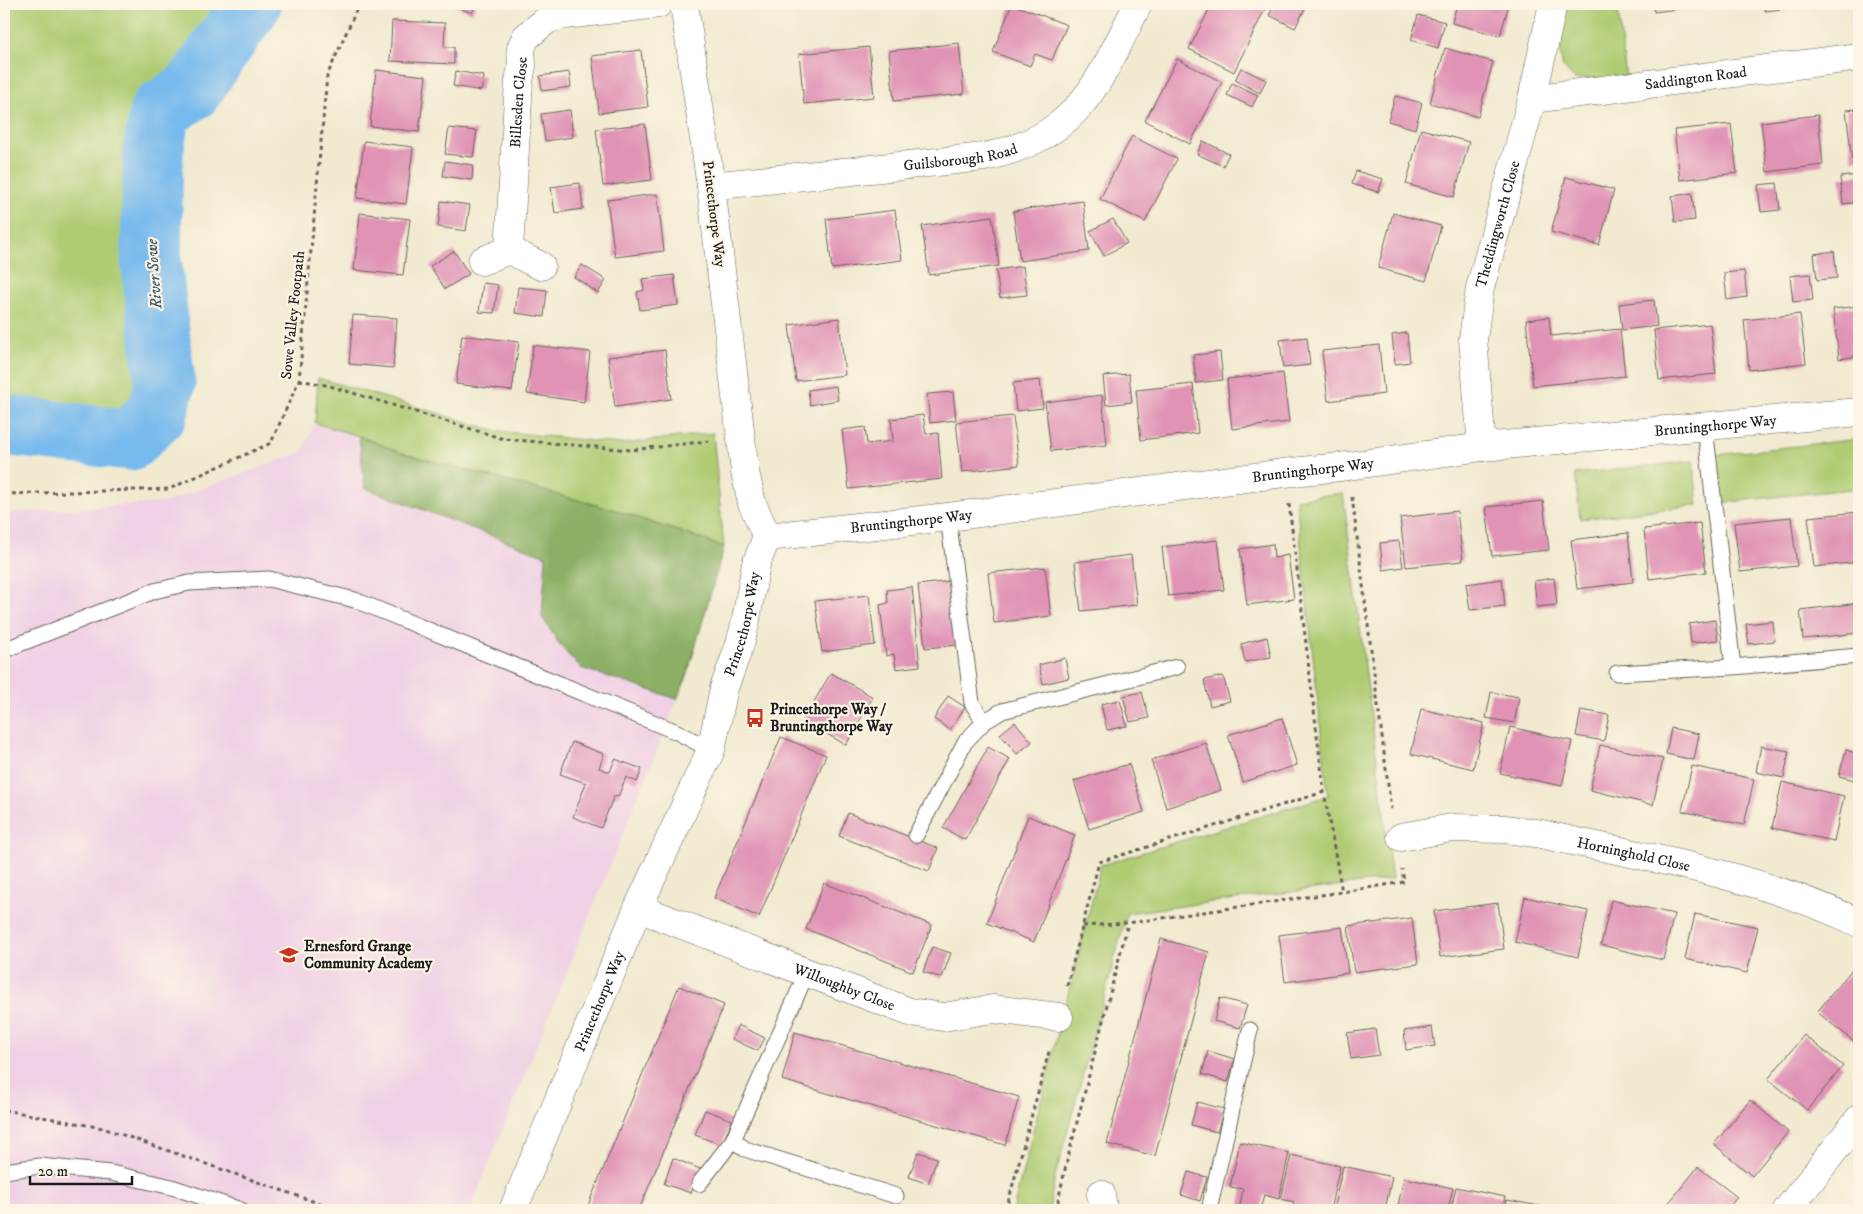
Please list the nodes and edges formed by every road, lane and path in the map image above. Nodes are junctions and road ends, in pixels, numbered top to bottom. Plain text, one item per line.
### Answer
1 (359, 4) edge
2 (658, 4) edge
3 (684, 4) edge
4 (1138, 4) edge
5 (1553, 4) edge
6 (1859, 57) edge
7 (1532, 99) junction
8 (711, 186) junction
9 (509, 250) junction
10 (482, 261) dead end
11 (541, 266) dead end
12 (299, 380) junction
13 (1859, 412) edge
14 (1705, 427) junction
15 (740, 438) junction
16 (1482, 447) junction
17 (1348, 466) junction
18 (1284, 473) junction
19 (4, 494) edge
20 (948, 517) junction
21 (767, 538) junction
22 (4, 650) edge
23 (1859, 656) edge
24 (1733, 666) junction
25 (1177, 667) dead end
26 (1617, 673) dead end
27 (984, 722) junction
28 (711, 750) junction
29 (1324, 792) junction
30 (1392, 811) dead end
31 (916, 835) dead end
32 (1401, 837) dead end
33 (1401, 864) dead end
34 (1342, 892) junction
35 (638, 908) junction
36 (1128, 923) junction
37 (1859, 923) edge
38 (1083, 926) junction
39 (807, 972) junction
40 (1058, 1017) junction
41 (1250, 1030) dead end
42 (4, 1110) edge
43 (1859, 1119) edge
44 (733, 1140) junction
45 (4, 1171) edge
46 (699, 1184) dead end
47 (896, 1196) dead end
48 (241, 1210) edge
49 (338, 1210) edge
50 (512, 1210) edge
51 (1006, 1210) edge
52 (1056, 1210) edge
53 (1209, 1210) edge
54 (1787, 1210) edge

1 - 12 path, Sowe Valley Footpath
2 - 9 street, Billesden Close
3 - 8 street, Princethorpe Way
4 - 8 street, Guilsborough Road
5 - 7 street, Theddingworth Close
6 - 7 street, Saddington Road
7 - 16 street, Theddingworth Close
8 - 15 street, Princethorpe Way
9 - 10 street
9 - 11 street
12 - 15 path
12 - 19 path, Sowe Valley Footpath
13 - 14 street, Bruntingthorpe Way
14 - 16 street, Bruntingthorpe Way
14 - 24 lane
15 - 21 street, Princethorpe Way
16 - 17 street, Bruntingthorpe Way
17 - 18 street, Bruntingthorpe Way
17 - 30 path
18 - 20 street, Bruntingthorpe Way
18 - 29 path
20 - 21 street, Bruntingthorpe Way
20 - 27 lane
21 - 28 street, Princethorpe Way
22 - 28 lane
23 - 24 lane
24 - 26 lane
25 - 27 lane
27 - 31 lane
28 - 35 street, Princethorpe Way
29 - 34 path
29 - 38 path
32 - 37 street, Horninghold Close
33 - 34 path
34 - 36 path
35 - 39 street, Willoughby Close
35 - 50 street, Princethorpe Way
36 - 38 path
36 - 52 path
38 - 40 path
39 - 40 street, Willoughby Close
39 - 44 lane
40 - 51 path
41 - 53 lane
42 - 49 path
43 - 54 street
44 - 46 lane
44 - 47 lane
45 - 48 lane

